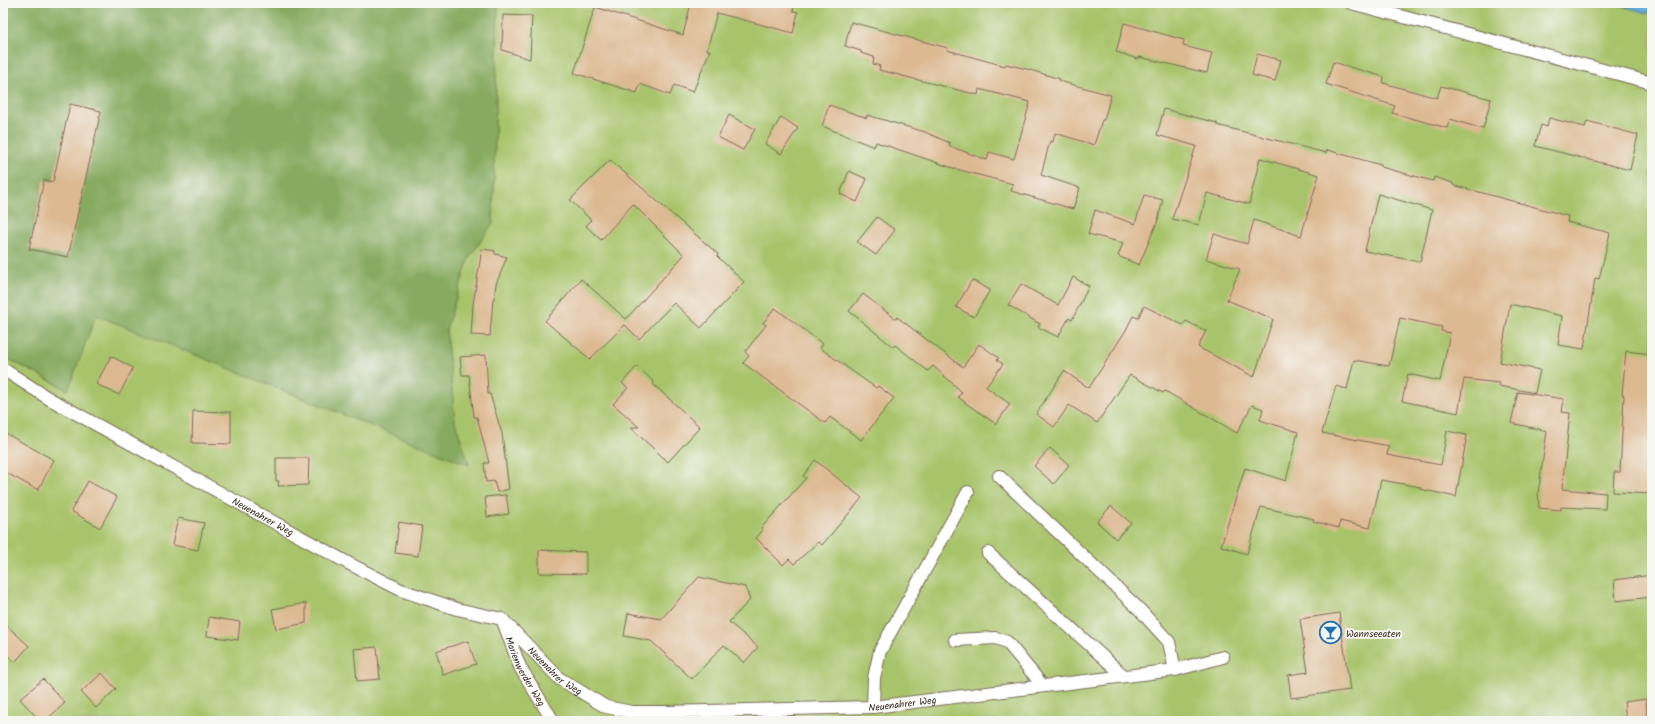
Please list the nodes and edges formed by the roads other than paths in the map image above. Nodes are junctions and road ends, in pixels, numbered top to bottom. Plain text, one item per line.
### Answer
1 (1352, 3) edge
2 (1652, 83) edge
3 (3, 369) edge
4 (999, 476) dead end
5 (968, 492) dead end
6 (988, 553) dead end
7 (502, 619) junction
8 (955, 640) dead end
9 (1223, 657) dead end
10 (1175, 670) junction
11 (1124, 676) junction
12 (1043, 686) junction
13 (873, 707) junction
14 (553, 721) edge

1 - 2 lane
3 - 7 lane, Neuenahrer Weg
4 - 10 lane
5 - 13 lane
6 - 11 lane
7 - 13 lane, Neuenahrer Weg
7 - 14 lane, Marienwerder Weg
8 - 12 lane
9 - 10 lane, Neuenahrer Weg
10 - 11 lane, Neuenahrer Weg
11 - 12 lane, Neuenahrer Weg
12 - 13 lane, Neuenahrer Weg

